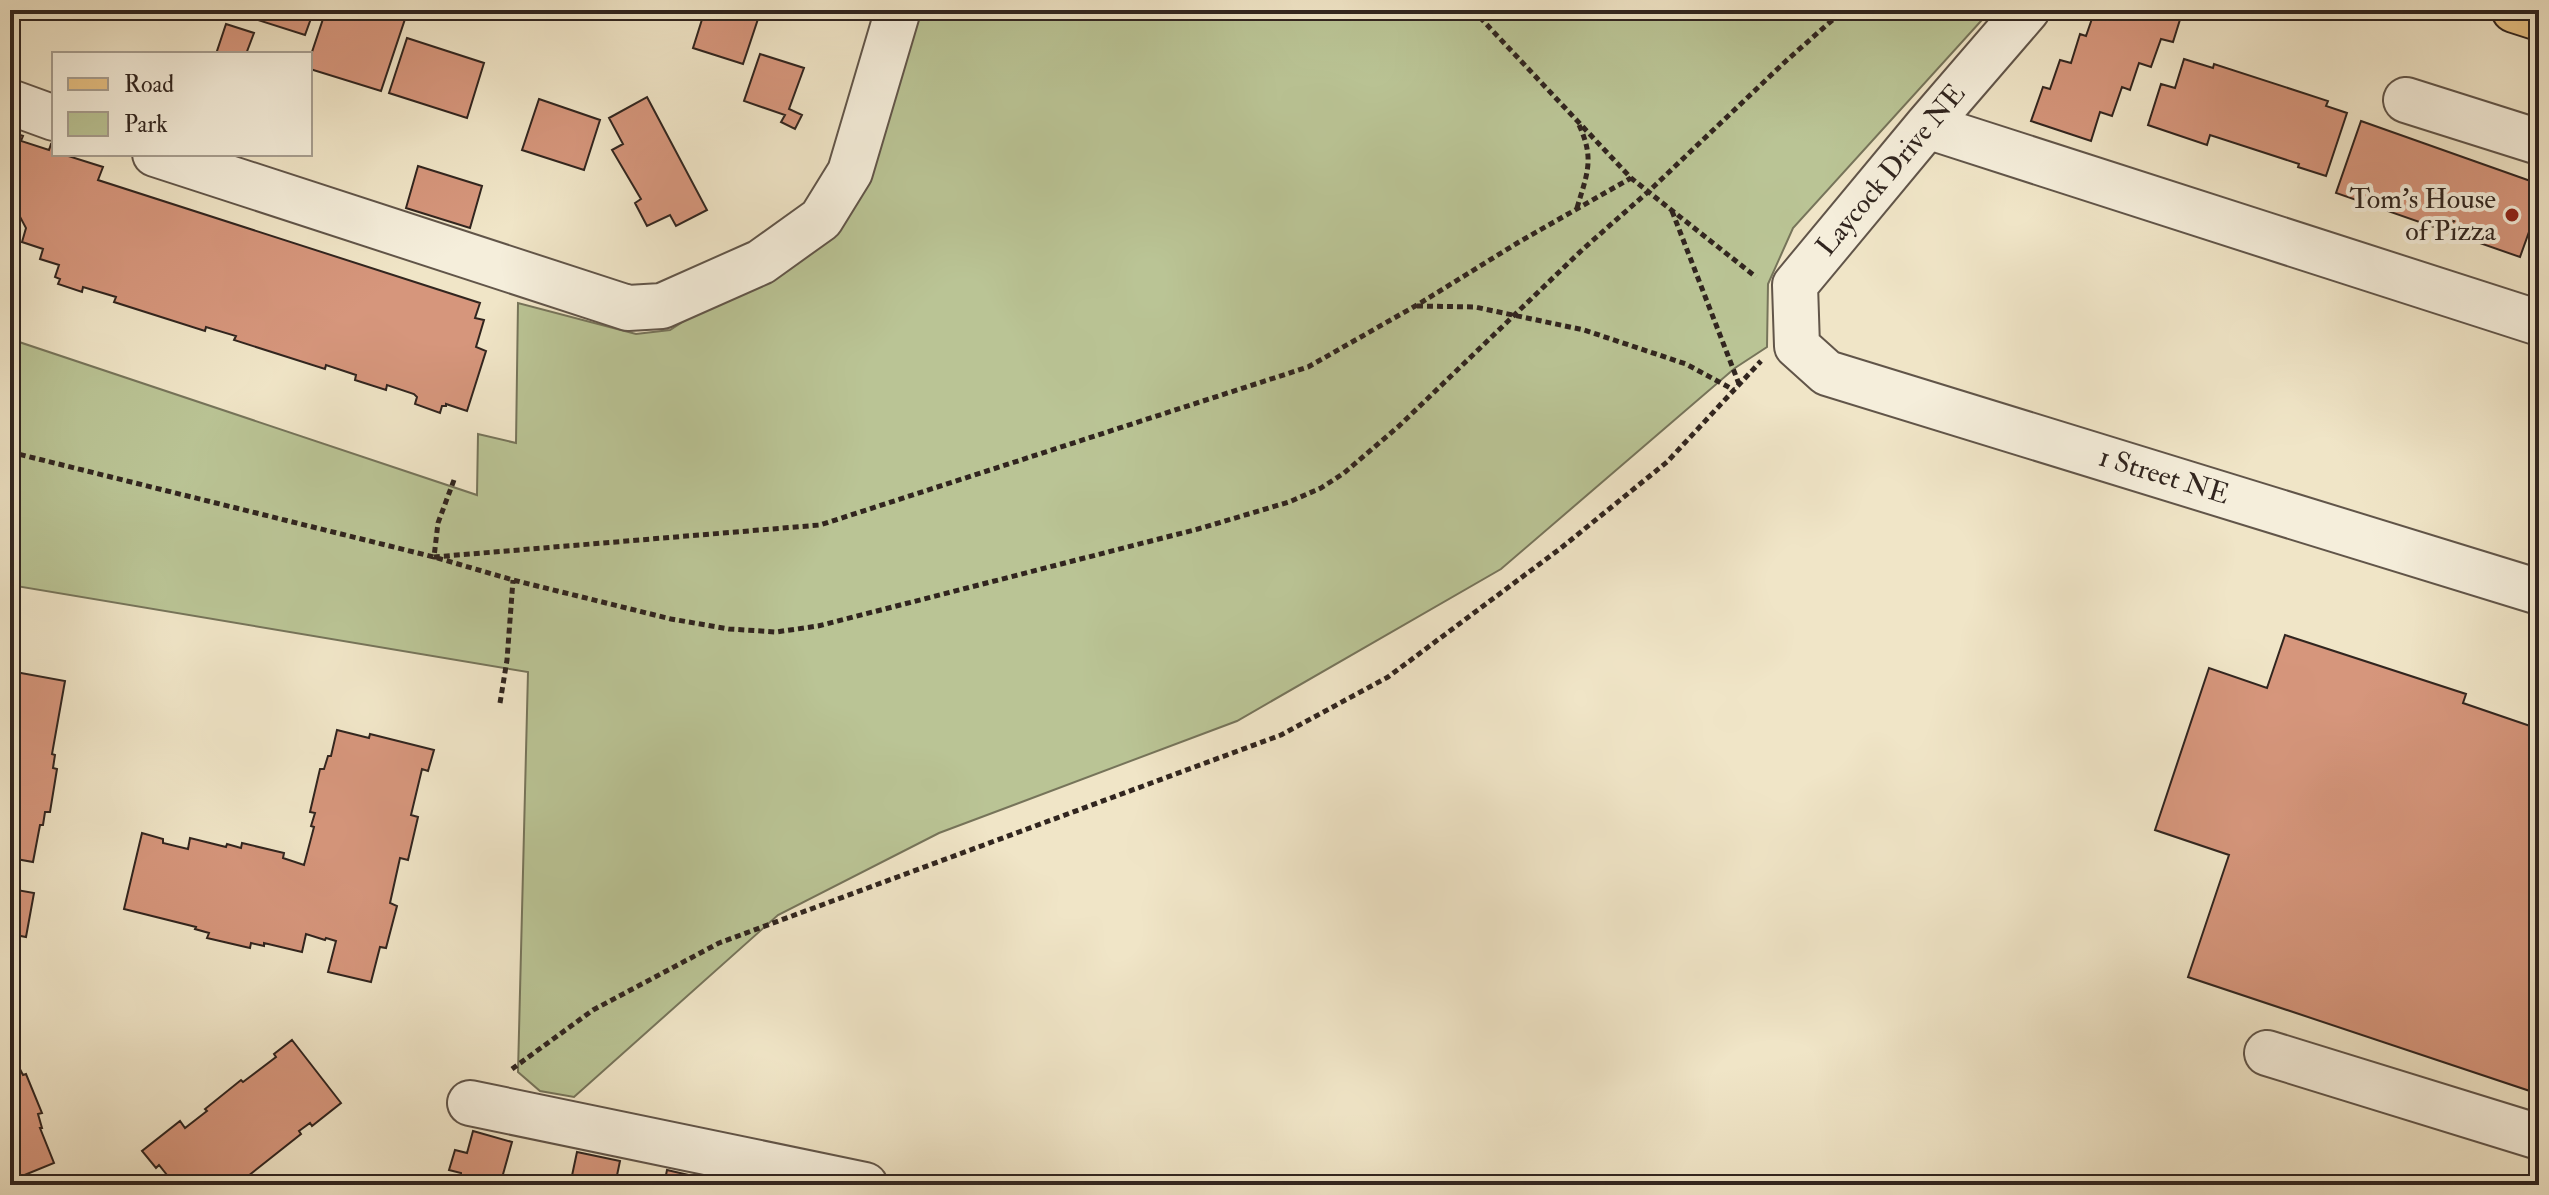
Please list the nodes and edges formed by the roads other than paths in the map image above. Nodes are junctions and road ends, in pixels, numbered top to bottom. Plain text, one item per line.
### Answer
1 (898, 10) edge
2 (2027, 10) edge
3 (2514, 10) edge
4 (2539, 18) edge
5 (2406, 100) dead end
6 (10, 102) edge
7 (52, 117) edge
8 (1927, 126) junction
9 (2539, 142) edge
10 (161, 156) edge
11 (2539, 323) edge
12 (1782, 350) joint
13 (2539, 592) edge
14 (2267, 1053) dead end
15 (470, 1103) road end
16 (2539, 1137) edge
17 (865, 1185) edge

1 - 10 street
2 - 8 street, Laycock Drive NE
3 - 4 main road
5 - 9 street
6 - 7 street
8 - 11 street
8 - 12 street, Laycock Drive NE
12 - 13 street, 1 Street NE
14 - 16 street
15 - 17 street

